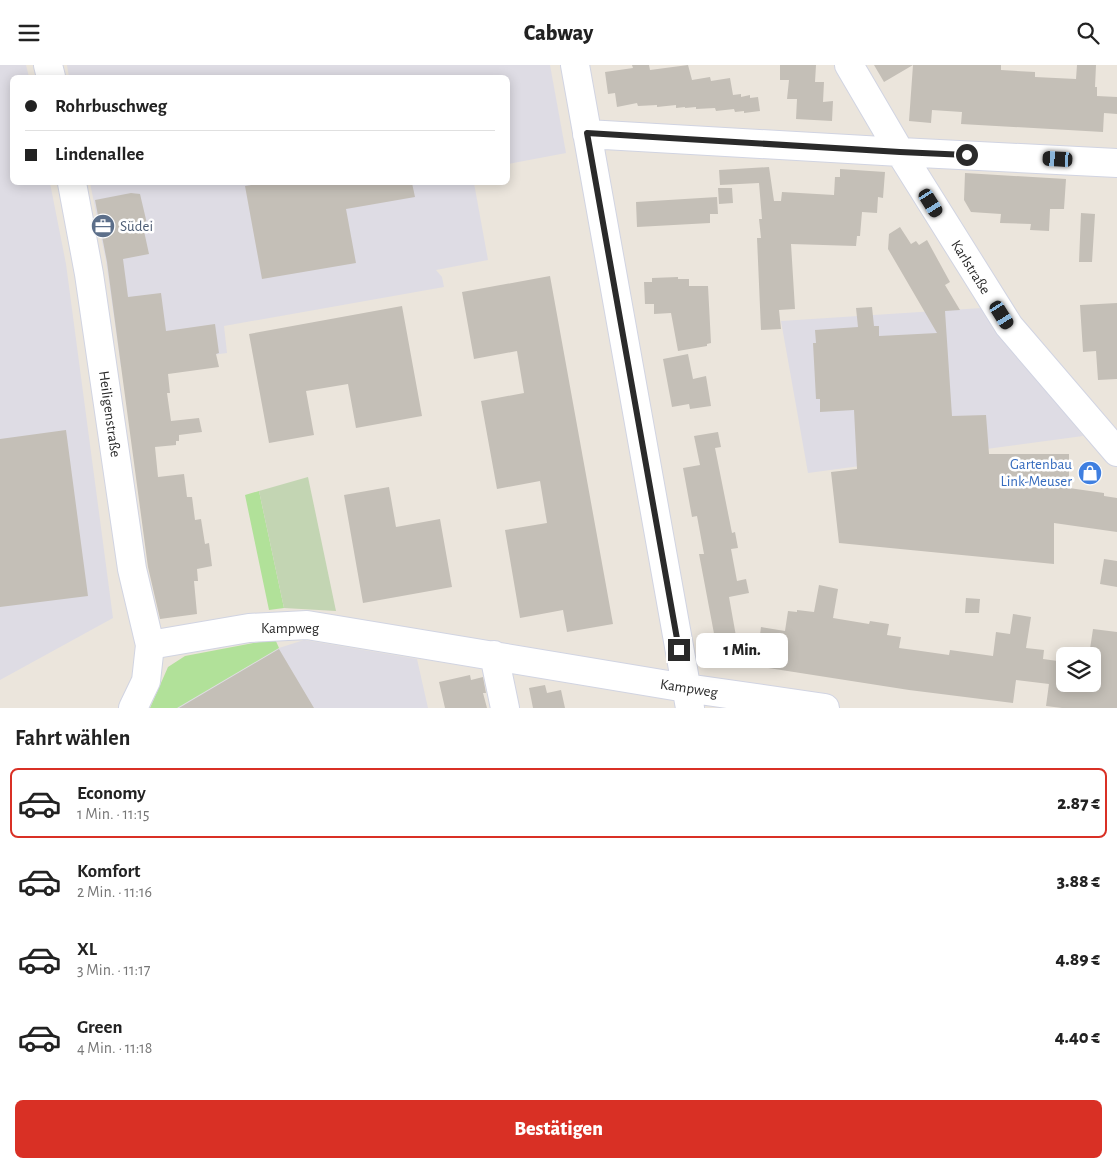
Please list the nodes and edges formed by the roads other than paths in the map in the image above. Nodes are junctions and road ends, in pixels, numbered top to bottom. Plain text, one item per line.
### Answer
1 (575, 65) edge
2 (849, 65) edge
3 (587, 133) junction
4 (900, 152) junction
5 (1117, 163) edge
6 (72, 185) edge
7 (1117, 452) edge
8 (150, 645) junction
9 (494, 655) junction
10 (688, 698) edge
11 (133, 708) edge
12 (505, 708) edge
13 (825, 708) edge

1 - 3 street
2 - 4 street, Karlstraße
3 - 4 street
3 - 10 street
4 - 5 street
4 - 7 street, Karlstraße
6 - 8 street, Heiligenstraße
8 - 9 street, Kampweg
8 - 11 street
9 - 10 street, Kampweg
9 - 12 street
10 - 13 street, Kampweg

